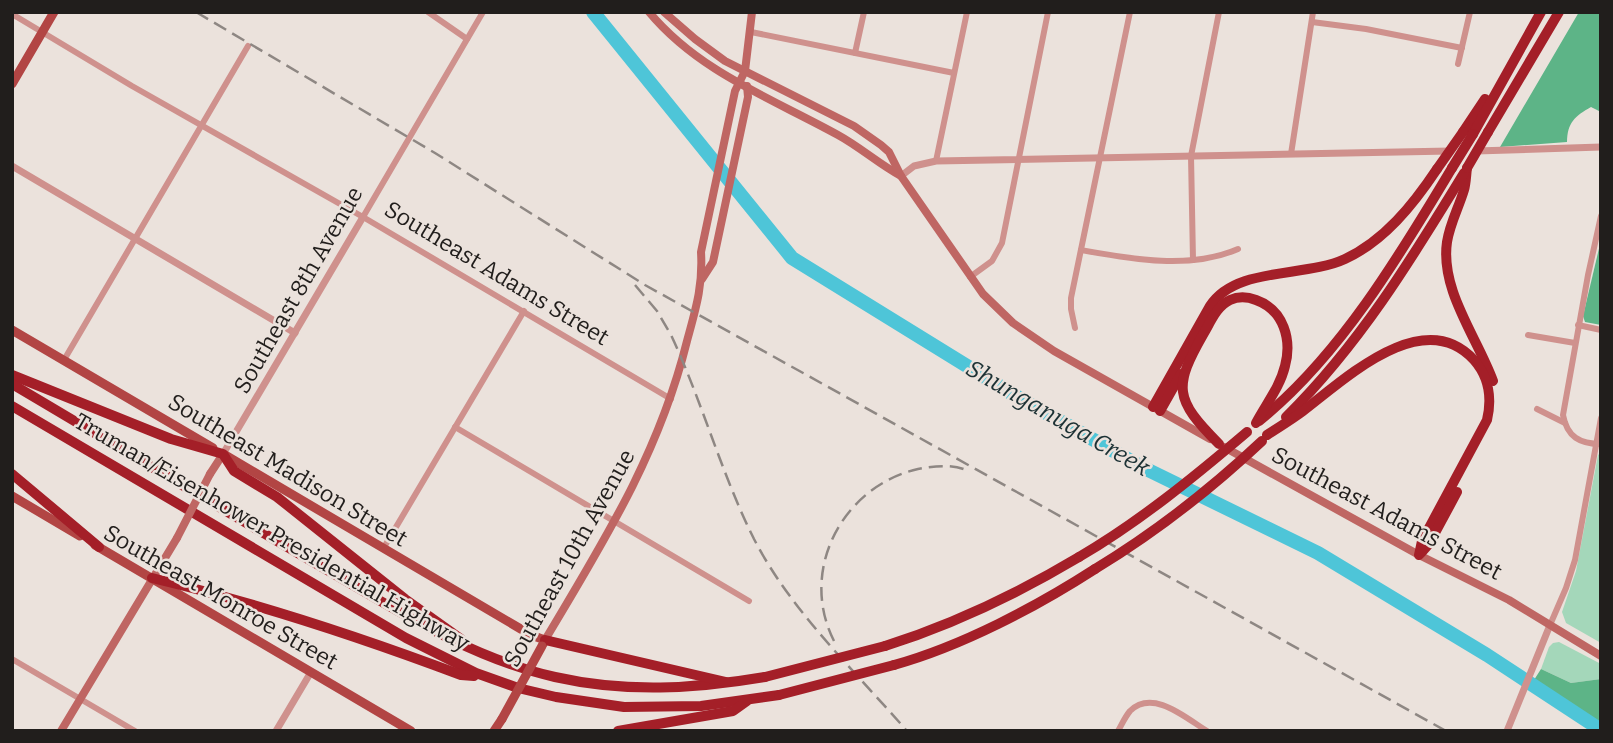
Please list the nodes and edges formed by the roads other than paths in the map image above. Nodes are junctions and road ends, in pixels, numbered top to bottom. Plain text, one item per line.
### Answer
1 (54, 12) edge
2 (428, 12) edge
3 (483, 12) edge
4 (649, 12) edge
5 (664, 12) edge
6 (752, 12) edge
7 (864, 12) edge
8 (967, 12) edge
9 (1048, 12) edge
10 (1130, 12) edge
11 (1219, 12) edge
12 (1313, 12) edge
13 (1470, 12) edge
14 (1541, 12) edge
15 (1559, 12) edge
16 (12, 14) edge
17 (1312, 22) junction
18 (751, 32) junction
19 (467, 39) junction
20 (248, 46) dead end
21 (1462, 48) junction
22 (855, 53) junction
23 (1458, 64) dead end
24 (745, 71) junction
25 (954, 73) junction
26 (12, 84) edge
27 (743, 86) junction
28 (203, 124) junction
29 (1468, 133) junction
30 (1601, 147) edge
31 (1291, 154) junction
32 (1191, 156) junction
33 (1100, 157) junction
34 (1018, 159) junction
35 (936, 161) junction
36 (12, 166) edge
37 (1467, 168) junction
38 (901, 176) junction
39 (1601, 216) edge
40 (363, 217) junction
41 (135, 238) junction
42 (1238, 249) dead end
43 (1081, 250) junction
44 (1194, 260) junction
45 (970, 277) junction
46 (702, 279) junction
47 (524, 311) junction
48 (1578, 325) junction
49 (1075, 328) dead end
50 (12, 330) edge
51 (1601, 330) edge
52 (295, 333) junction
53 (1528, 335) dead end
54 (1575, 343) junction
55 (64, 360) junction
56 (1187, 363) junction
57 (12, 375) edge
58 (12, 384) edge
59 (671, 398) junction
60 (12, 406) edge
61 (1157, 409) junction
62 (1536, 409) dead end
63 (1601, 418) edge
64 (1565, 422) junction
65 (1256, 423) junction
66 (454, 427) junction
67 (1265, 438) junction
68 (1219, 443) junction
69 (1598, 444) edge
70 (223, 454) junction
71 (12, 474) edge
72 (12, 496) edge
73 (616, 522) junction
74 (100, 547) junction
75 (383, 549) junction
76 (1419, 555) junction
77 (152, 578) junction
78 (749, 601) dead end
79 (1549, 625) junction
80 (543, 643) junction
81 (1601, 656) edge
82 (12, 659) edge
83 (500, 661) junction
84 (311, 672) junction
85 (494, 679) junction
86 (729, 683) junction
87 (80, 698) junction
88 (750, 699) junction
89 (61, 731) edge
90 (135, 731) edge
91 (276, 731) edge
92 (411, 731) edge
93 (494, 731) edge
94 (618, 731) edge
95 (1118, 731) edge
96 (1207, 731) edge
97 (1507, 731) edge

1 - 26 main road, bridge
2 - 19 street
3 - 19 street, Southeast 8th Avenue
4 - 27 main road
5 - 24 main road, Southeast Adams Street
6 - 18 main road, Southeast 10th Avenue
7 - 22 street
8 - 25 street
9 - 34 street
10 - 33 street
11 - 32 street
12 - 17 street
13 - 21 street
14 - 29 highway, Truman/Eisenhower Presidential Highway
15 - 37 highway, Truman/Eisenhower Presidential Highway, bridge
16 - 28 street, Southeast Adams Street
17 - 21 street
17 - 31 street
18 - 22 street
18 - 24 main road, Southeast 10th Avenue
19 - 40 street, Southeast 8th Avenue
20 - 28 street
21 - 23 street
22 - 25 street
24 - 27 main road, Southeast 10th Avenue
24 - 38 main road, Southeast Adams Street
25 - 35 street
27 - 38 main road
27 - 46 main road, Southeast 10th Avenue
27 - 46 main road, Southeast 10th Avenue
28 - 40 street, Southeast Adams Street
28 - 41 street
29 - 61 highway, bridge
29 - 65 highway, Truman/Eisenhower Presidential Highway, bridge
30 - 31 street
31 - 32 street
32 - 33 street
32 - 44 street
33 - 34 street
33 - 43 street
34 - 35 street
34 - 45 street
35 - 38 street
36 - 41 street
37 - 67 highway, Truman/Eisenhower Presidential Highway
37 - 76 highway
38 - 45 main road, Southeast Adams Street
39 - 48 street
40 - 47 street, Southeast Adams Street
40 - 52 street, Southeast 8th Avenue
41 - 52 street
41 - 55 street
42 - 44 street
43 - 44 street
43 - 49 street
45 - 61 main road, Southeast Adams Street
46 - 59 main road, Southeast 10th Avenue
47 - 59 street, Southeast Adams Street
47 - 66 street
48 - 51 street
48 - 54 street
50 - 55 main road, Southeast Madison Street
52 - 70 street, Southeast 8th Avenue
53 - 54 street
54 - 64 street
55 - 70 main road, Southeast Madison Street
56 - 61 highway
56 - 65 highway
56 - 68 highway
57 - 70 highway
58 - 83 highway, Truman/Eisenhower Presidential Highway
59 - 73 main road, Southeast 10th Avenue
60 - 85 highway, Truman/Eisenhower Presidential Highway
61 - 68 main road, Southeast Adams Street
62 - 64 street
63 - 69 street
64 - 69 street
65 - 86 highway, Truman/Eisenhower Presidential Highway, bridge
66 - 73 street
66 - 75 street
67 - 76 highway
67 - 88 highway, Truman/Eisenhower Presidential Highway, bridge
68 - 76 main road, Southeast Adams Street
69 - 79 street
70 - 75 main road, Southeast Madison Street
70 - 77 main road, Southeast 8th Avenue, bridge
70 - 83 highway
71 - 74 highway
72 - 74 main road, Southeast Monroe Street
73 - 78 street
73 - 80 main road, Southeast 10th Avenue
74 - 77 main road, Southeast Monroe Street
75 - 80 main road, Southeast Madison Street
76 - 79 main road, Southeast Adams Street
77 - 84 main road, Southeast Monroe Street
77 - 85 highway
77 - 87 main road, Southeast 8th Avenue
79 - 81 main road, Southeast Adams Street
79 - 97 street
80 - 86 highway
80 - 93 main road, Southeast 10th Avenue, bridge
82 - 87 street
83 - 86 highway, Truman/Eisenhower Presidential Highway
84 - 91 street
84 - 92 main road, Southeast Monroe Street
85 - 88 highway, Truman/Eisenhower Presidential Highway
87 - 89 main road, Southeast 8th Avenue
87 - 90 street
88 - 94 highway
95 - 96 street

